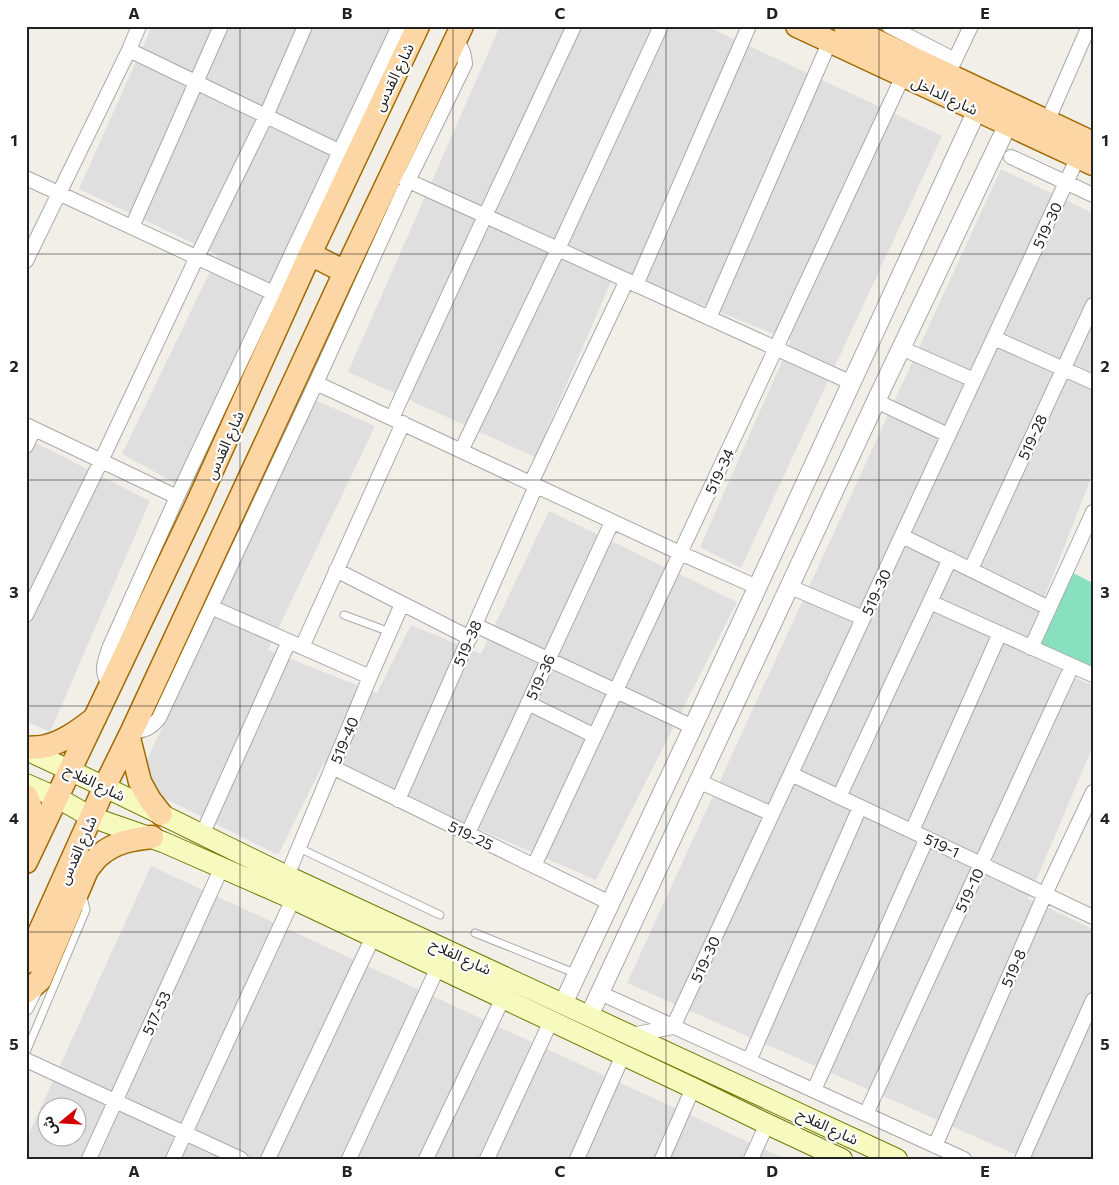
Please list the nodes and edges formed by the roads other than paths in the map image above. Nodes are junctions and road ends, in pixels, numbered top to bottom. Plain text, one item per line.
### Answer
1 (139, 26) edge
2 (221, 26) edge
3 (305, 26) edge
4 (399, 26) edge
5 (418, 26) edge
6 (574, 26) edge
7 (661, 26) edge
8 (749, 26) edge
9 (797, 26) edge
10 (971, 26) edge
11 (1089, 26) edge
12 (894, 27) edge
13 (459, 33) edge
14 (837, 34) edge
15 (129, 50) junction
16 (952, 67) junction
17 (903, 76) junction
18 (196, 82) junction
19 (977, 110) junction
20 (266, 116) junction
21 (1047, 122) junction
22 (1008, 124) junction
23 (1088, 155) edge
24 (347, 156) junction
25 (1011, 157) dead end
26 (400, 177) junction
27 (26, 178) edge
28 (1066, 182) junction
29 (60, 193) junction
30 (1093, 195) edge
31 (485, 216) junction
32 (132, 227) junction
33 (558, 249) junction
34 (310, 254) junction
35 (197, 257) junction
36 (26, 261) edge
37 (345, 272) junction
38 (631, 282) junction
39 (281, 296) junction
40 (1093, 304) edge
41 (709, 318) junction
42 (994, 338) junction
43 (776, 348) junction
44 (901, 348) junction
45 (1063, 369) junction
46 (974, 380) junction
47 (316, 382) junction
48 (1093, 382) edge
49 (852, 383) junction
50 (876, 401) junction
51 (397, 421) junction
52 (30, 427) edge
53 (948, 436) junction
54 (26, 446) edge
55 (461, 451) junction
56 (101, 461) junction
57 (534, 485) junction
58 (177, 497) junction
59 (1093, 512) edge
60 (612, 522) junction
61 (902, 536) junction
62 (775, 548) junction
63 (680, 554) junction
64 (950, 559) junction
65 (801, 560) junction
66 (336, 570) junction
67 (971, 570) junction
68 (788, 586) junction
69 (757, 587) junction
70 (930, 602) junction
71 (402, 604) junction
72 (211, 607) junction
73 (1049, 608) junction
74 (344, 615) dead end
75 (26, 616) edge
76 (863, 618) junction
77 (390, 632) junction
78 (472, 632) junction
79 (1000, 634) junction
80 (296, 644) junction
81 (1031, 648) junction
82 (548, 660) junction
83 (1072, 666) junction
84 (1093, 675) edge
85 (370, 677) junction
86 (111, 686) junction
87 (616, 691) junction
88 (528, 703) junction
89 (96, 718) junction
90 (692, 727) junction
91 (131, 734) junction
92 (595, 736) junction
93 (26, 749) edge
94 (332, 768) junction
95 (71, 770) junction
96 (791, 774) junction
97 (698, 781) junction
98 (26, 784) edge
99 (105, 786) junction
100 (1093, 792) edge
101 (26, 796) edge
102 (839, 796) junction
103 (58, 798) junction
104 (398, 800) junction
105 (860, 807) junction
106 (161, 814) junction
107 (772, 814) junction
108 (92, 817) junction
109 (912, 831) junction
110 (468, 833) junction
111 (202, 835) junction
112 (152, 837) junction
113 (927, 838) junction
114 (299, 848) junction
115 (29, 857) edge
116 (981, 864) junction
117 (534, 866) junction
118 (222, 867) junction
119 (287, 876) junction
120 (78, 891) junction
121 (1046, 894) junction
122 (293, 899) junction
123 (610, 903) junction
124 (440, 915) dead end
125 (1093, 916) edge
126 (475, 933) dead end
127 (374, 937) junction
128 (26, 962) edge
129 (438, 967) junction
130 (577, 974) junction
131 (33, 986) edge
132 (600, 993) junction
133 (503, 998) junction
134 (1093, 1000) edge
135 (563, 1004) junction
136 (26, 1008) edge
137 (590, 1016) junction
138 (551, 1021) junction
139 (673, 1027) junction
140 (631, 1035) junction
141 (26, 1052) edge
142 (623, 1055) junction
143 (26, 1060) edge
144 (748, 1061) junction
145 (693, 1088) junction
146 (814, 1090) junction
147 (116, 1101) junction
148 (866, 1114) junction
149 (767, 1124) junction
150 (185, 1133) junction
151 (935, 1146) junction
152 (89, 1159) edge
153 (173, 1159) edge
154 (241, 1159) edge
155 (268, 1159) edge
156 (349, 1159) edge
157 (426, 1159) edge
158 (487, 1159) edge
159 (577, 1159) edge
160 (662, 1159) edge
161 (751, 1159) edge
162 (842, 1159) edge
163 (898, 1159) edge
164 (964, 1159) edge
165 (1022, 1159) edge

1 - 15 street
2 - 18 street
3 - 20 street
4 - 24 street
5 - 24 main road, شارع القدس
6 - 31 street
7 - 33 street
8 - 38 street, 519-38
9 - 14 main road, شارع الداخل
10 - 16 street
11 - 21 street
12 - 16 street
13 - 26 main road, شارع القدس
14 - 16 main road, شارع الداخل
14 - 17 main road, شارع الداخل
14 - 41 street
15 - 18 street
15 - 29 street
16 - 21 main road, شارع الداخل
17 - 19 main road, شارع الداخل
17 - 43 street, 519-34
18 - 20 street
18 - 32 street
19 - 22 main road, شارع الداخل
19 - 49 street
20 - 24 street
20 - 35 street
21 - 23 main road, شارع الداخل
22 - 23 main road, شارع الداخل
22 - 44 street
23 - 28 street, 519-30
24 - 34 main road, شارع القدس
24 - 39 street
25 - 28 street
26 - 31 street
26 - 37 main road, شارع القدس
26 - 47 street
27 - 29 street
28 - 30 street
28 - 42 street, 519-30
29 - 32 street
29 - 36 street
31 - 33 street
31 - 51 street
32 - 35 street
33 - 38 street
33 - 55 street
34 - 37 main road
34 - 39 main road, شارع القدس
35 - 39 street
35 - 56 street
37 - 91 main road, شارع القدس
38 - 41 street
38 - 57 street, 519-38
39 - 58 street
39 - 86 main road, شارع القدس
40 - 45 street, 519-28
41 - 43 street
42 - 45 street
42 - 46 street, 519-30
43 - 49 street
43 - 63 street, 519-34
44 - 46 street
44 - 50 street
45 - 48 street
45 - 67 street, 519-28
46 - 53 street, 519-30
47 - 51 street
47 - 72 street
49 - 62 street
50 - 53 street
50 - 65 street
51 - 55 street
51 - 66 street
52 - 54 street
52 - 56 street
53 - 61 street, 519-30
55 - 57 street
56 - 58 street
56 - 75 street
57 - 60 street
57 - 78 street, 519-38
58 - 86 street
59 - 73 street
60 - 63 street
60 - 82 street, 519-36
61 - 64 street
61 - 76 street, 519-30
62 - 65 street
62 - 69 street
63 - 69 street
63 - 87 street, 519-34
64 - 67 street
64 - 70 street
65 - 68 street
66 - 71 street
66 - 80 street
67 - 73 street
68 - 76 street
68 - 97 street
69 - 90 street
70 - 79 street
70 - 102 street
71 - 77 street, 519-40
71 - 78 street
72 - 80 street
72 - 91 street
73 - 81 street
74 - 77 lane
76 - 96 street, 519-30
77 - 85 street, 519-40
78 - 82 street
78 - 104 street, 519-38
79 - 81 street
79 - 109 street
80 - 85 street
80 - 111 street
81 - 83 street
82 - 87 street
82 - 88 street, 519-36
83 - 84 street
83 - 116 street, 519-10
85 - 94 street, 519-40
86 - 89 main road, شارع القدس
87 - 90 street
87 - 92 street, 519-34
88 - 92 street
88 - 110 street, 519-36
89 - 93 main road
89 - 95 main road, شارع القدس
90 - 123 street
91 - 99 main road, شارع القدس
91 - 106 main road
92 - 117 street, 519-34
93 - 95 main road, شارع الفلاح
94 - 104 street, 519-25
94 - 114 street, 519-40
95 - 99 main road, شارع الفلاح
95 - 103 main road, شارع القدس
96 - 102 street, 519-1
96 - 107 street, 519-30
97 - 107 street
97 - 132 street
98 - 103 main road, شارع الفلاح
99 - 106 main road, شارع الفلاح
99 - 108 main road, شارع القدس
100 - 121 street, 519-8
101 - 115 main road
102 - 105 street, 519-1
103 - 108 main road, شارع الفلاح
103 - 115 main road, شارع القدس
104 - 110 street, 519-25
105 - 109 street, 519-1
105 - 144 street
106 - 111 main road, شارع الفلاح
107 - 139 street, 519-30
108 - 112 main road, شارع الفلاح
108 - 128 main road, شارع القدس
109 - 113 street, 519-1
110 - 117 street, 519-25
111 - 119 main road, شارع الفلاح
112 - 118 main road, شارع الفلاح
112 - 120 main road
113 - 116 street, 519-1
113 - 146 street
114 - 119 street, 519-40
114 - 124 lane
116 - 121 street, 519-1
116 - 148 street, 519-10
117 - 123 street, 519-25
118 - 122 main road, شارع الفلاح
118 - 147 street, 517-53
119 - 135 main road, شارع الفلاح
120 - 131 main road
120 - 141 lane
121 - 125 street, 519-1
121 - 151 street, 519-8
122 - 127 main road, شارع الفلاح
122 - 150 street
123 - 130 street
126 - 130 lane
127 - 129 main road, شارع الفلاح
127 - 155 street
129 - 133 main road, شارع الفلاح
129 - 156 street
130 - 135 street
131 - 136 street
132 - 137 street
132 - 139 street
133 - 138 main road, شارع الفلاح
133 - 157 street
134 - 165 street
135 - 137 main road, شارع الفلاح
137 - 140 main road, شارع الفلاح
138 - 142 main road, شارع الفلاح
138 - 158 street
139 - 140 street
139 - 144 street
140 - 163 main road, شارع الفلاح
142 - 145 main road, شارع الفلاح
142 - 159 street
143 - 147 street
144 - 146 street
145 - 149 main road, شارع الفلاح
145 - 160 street
146 - 148 street
147 - 150 street
147 - 152 street, 517-53
148 - 151 street
149 - 161 street
149 - 162 main road, شارع الفلاح
150 - 153 street
150 - 154 street
151 - 164 street

